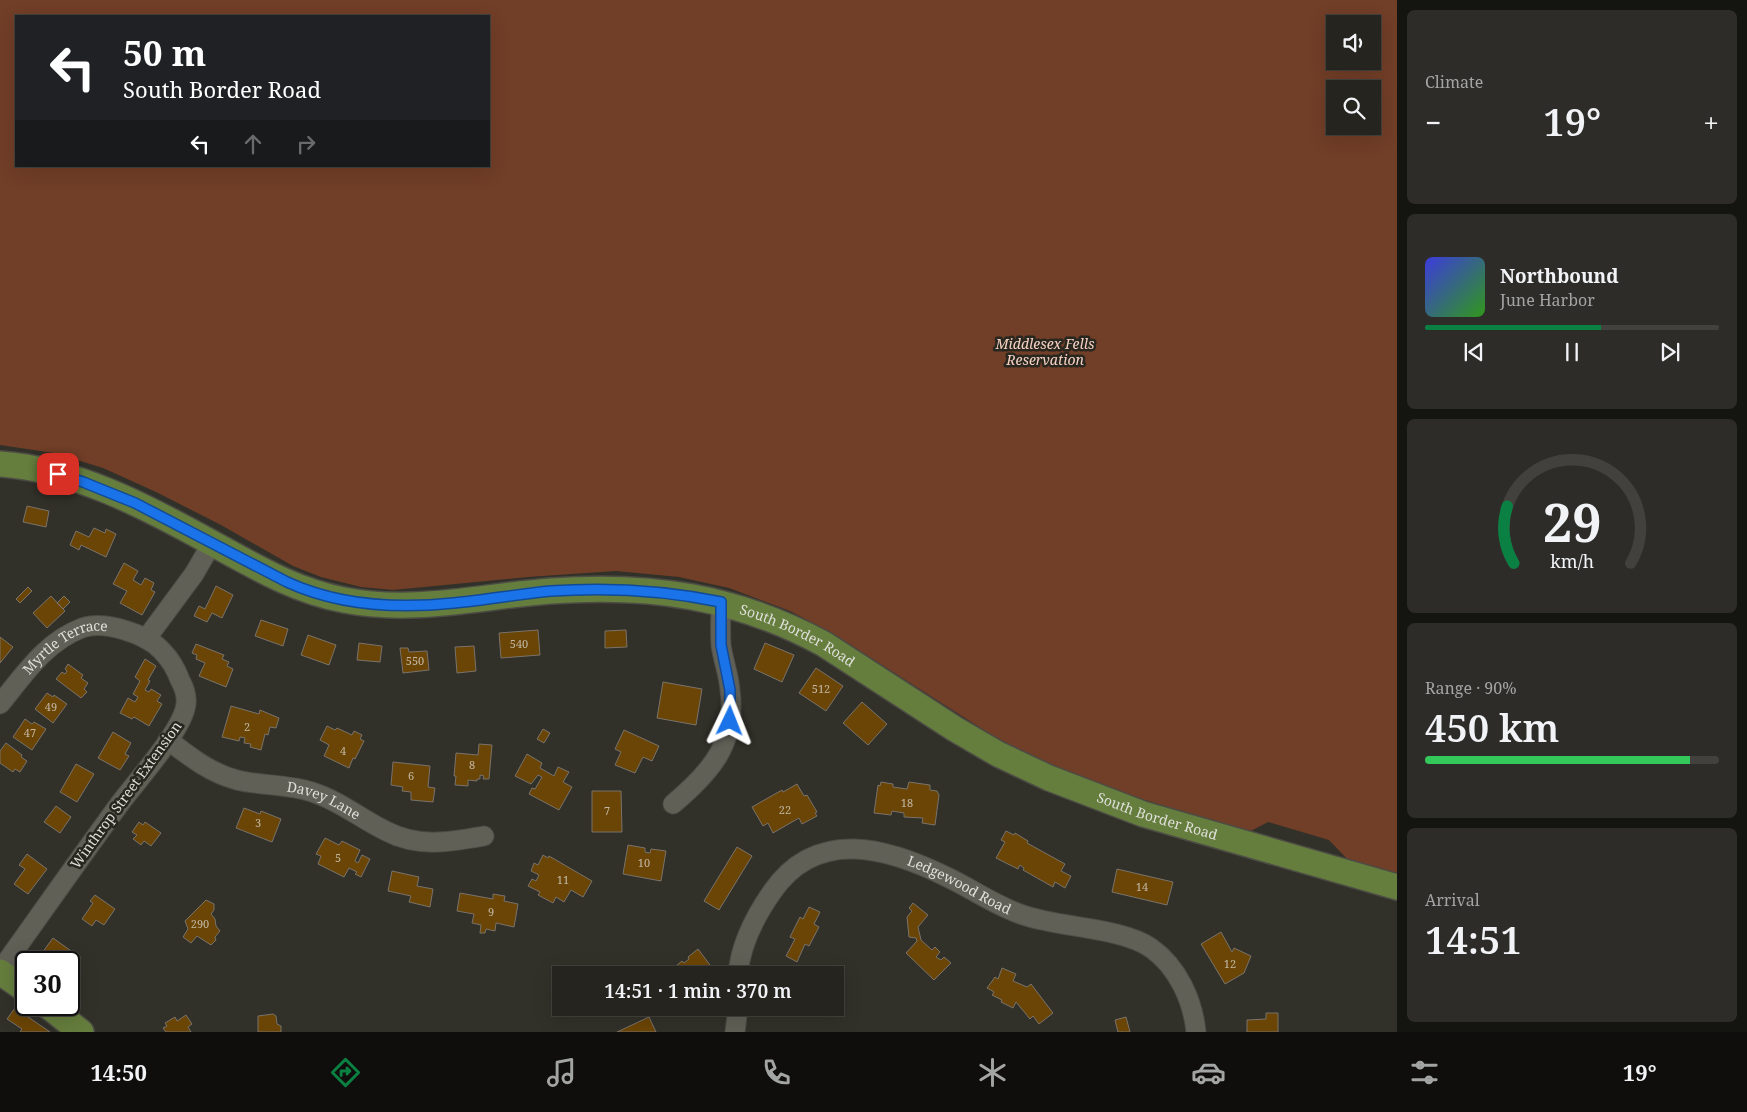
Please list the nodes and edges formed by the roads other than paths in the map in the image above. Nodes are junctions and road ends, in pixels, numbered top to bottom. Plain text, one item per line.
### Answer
1 (0, 464) edge
2 (212, 543) junction
3 (721, 602) junction
4 (146, 639) junction
5 (0, 704) edge
6 (168, 740) junction
7 (673, 804) dead end
8 (484, 836) dead end
9 (1397, 887) edge
10 (739, 966) edge
11 (1, 973) edge
12 (15, 983) edge
13 (61, 1016) edge
14 (737, 1016) edge
15 (81, 1032) edge
16 (735, 1032) edge
17 (1196, 1032) edge

1 - 2 main road, South Border Road
2 - 3 main road, South Border Road
2 - 4 street
3 - 7 street
3 - 9 main road, South Border Road
4 - 5 street, Myrtle Terrace
4 - 6 street, Winthrop Street Extension
6 - 8 street, Davey Lane
6 - 11 street, Winthrop Street Extension
10 - 17 street, Ledgewood Road
11 - 12 main road
13 - 15 main road
14 - 16 street

